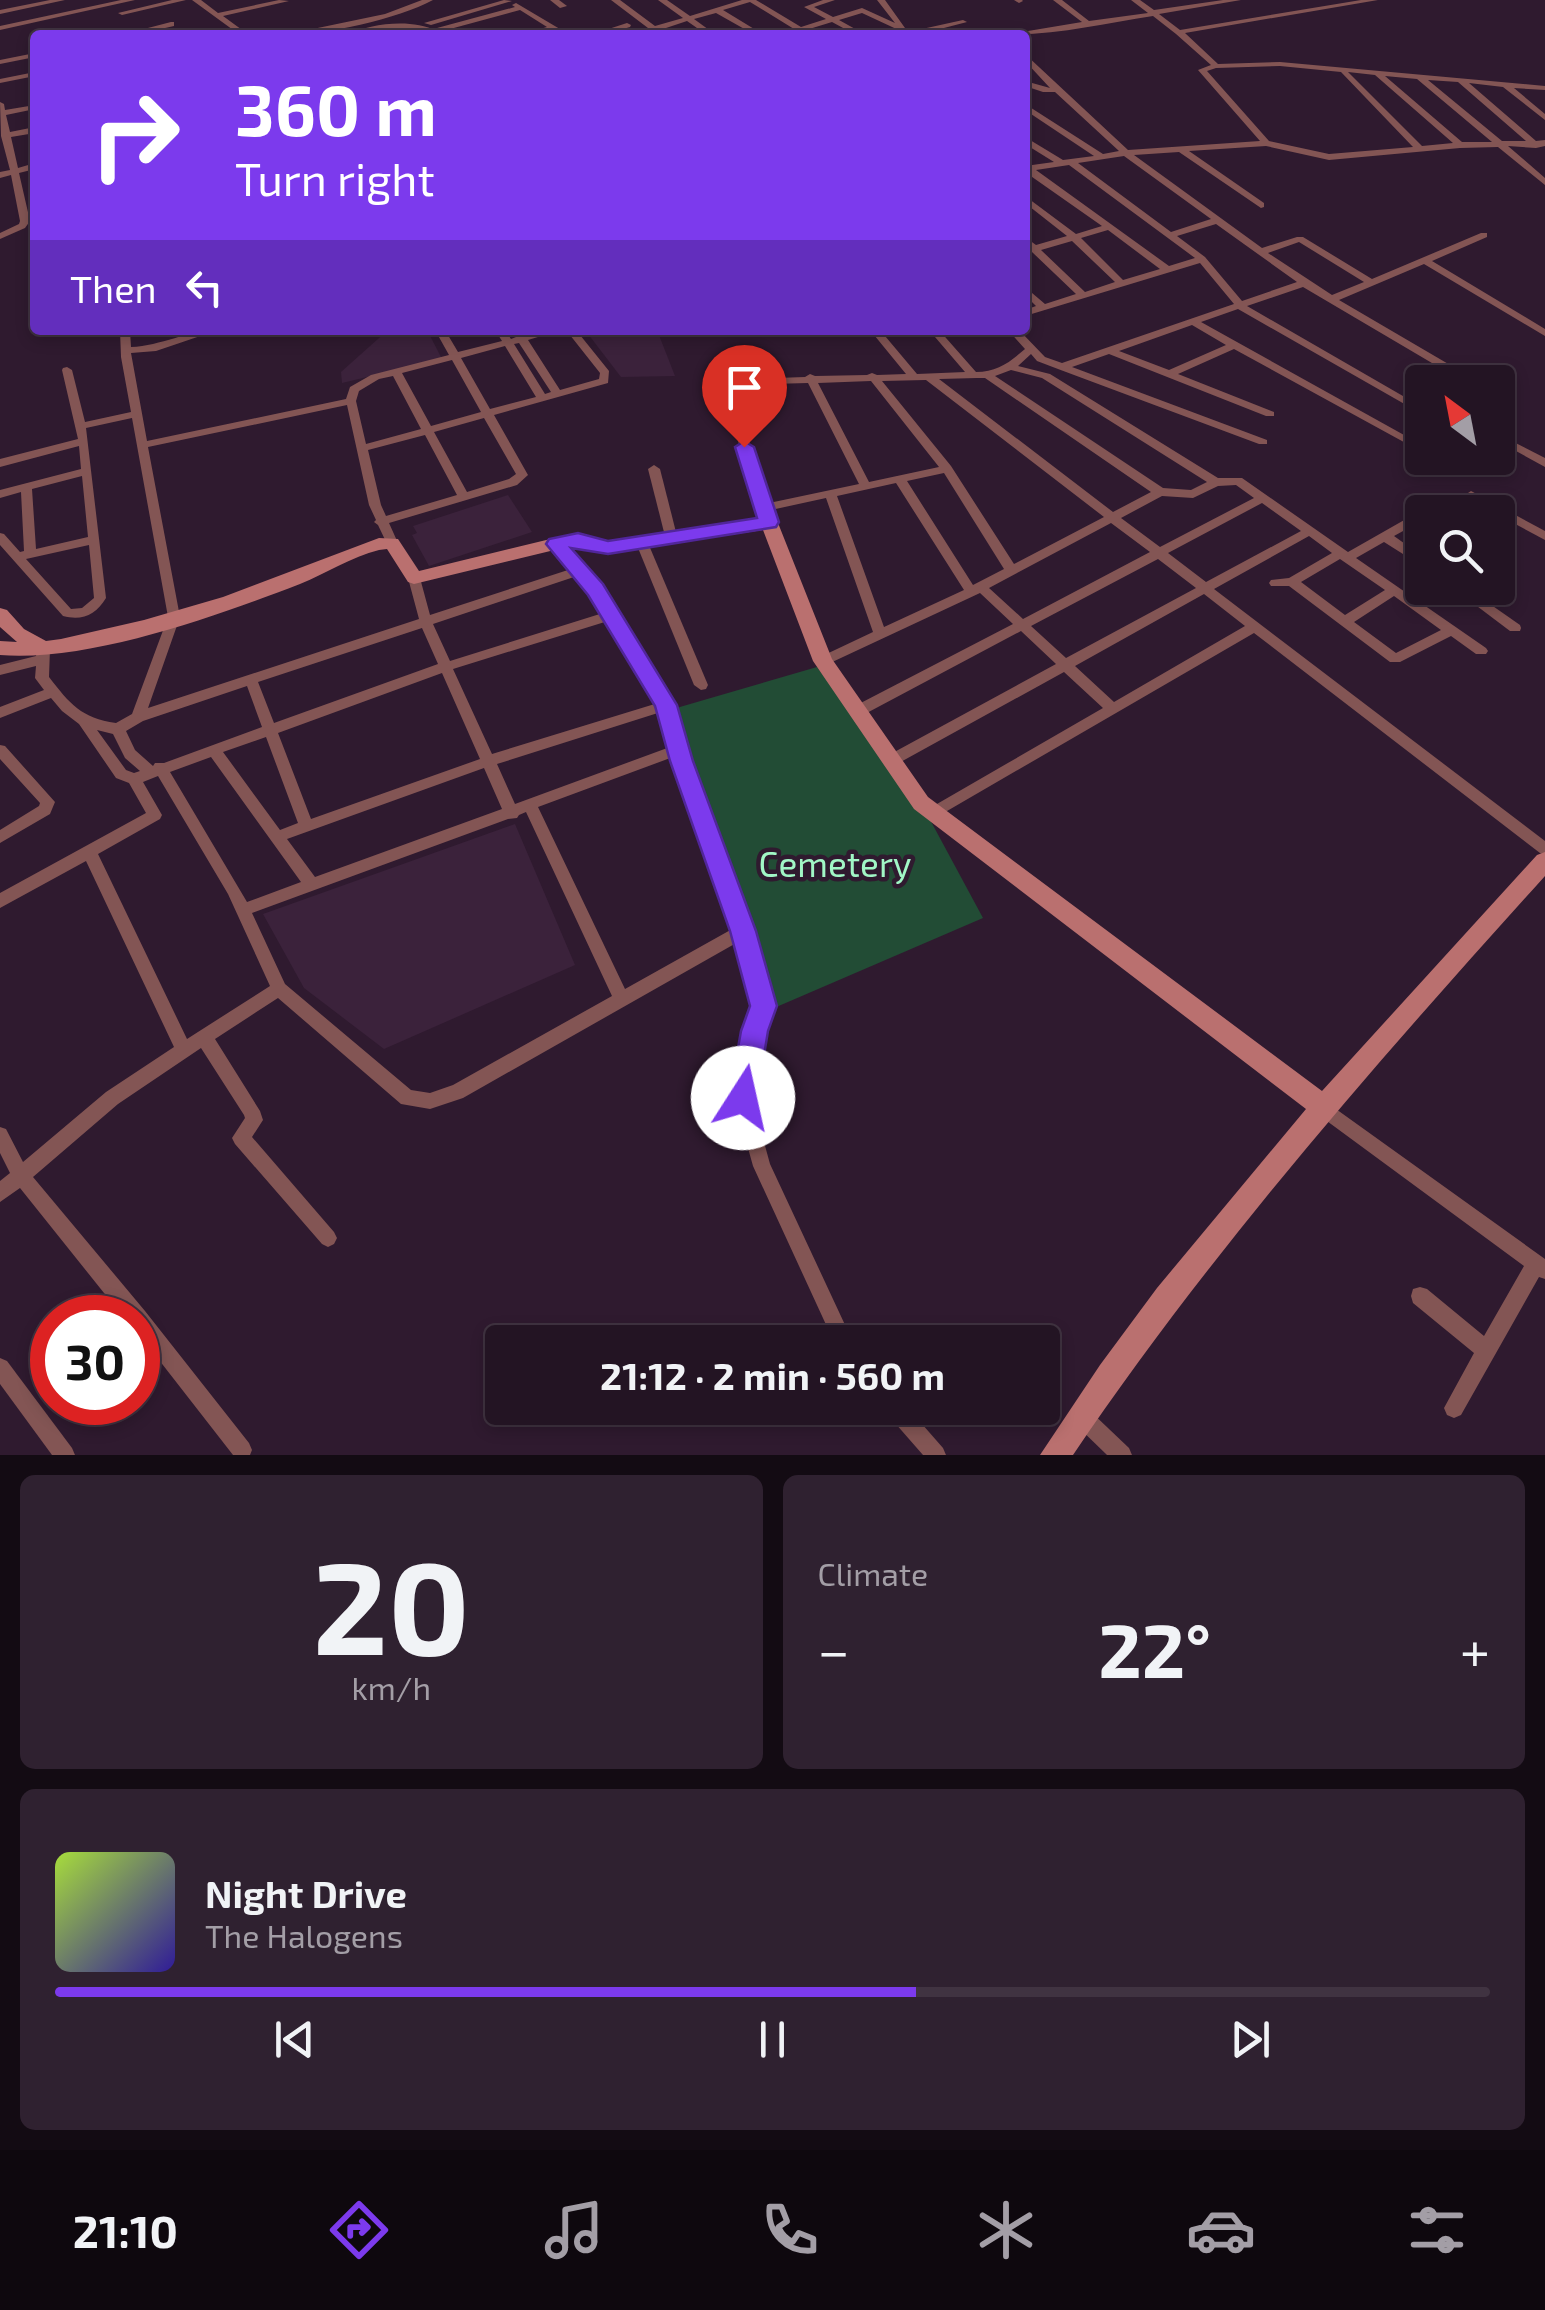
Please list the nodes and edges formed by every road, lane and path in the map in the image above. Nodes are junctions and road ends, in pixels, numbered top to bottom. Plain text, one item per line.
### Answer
1 (61, 0) edge
2 (131, 0) edge
3 (182, 0) edge
4 (196, 0) edge
5 (430, 0) edge
6 (554, 0) edge
7 (614, 0) edge
8 (662, 0) edge
9 (748, 0) edge
10 (795, 0) edge
11 (832, 0) edge
12 (865, 0) edge
13 (881, 0) edge
14 (1057, 0) edge
15 (1135, 0) edge
16 (1237, 0) edge
17 (1374, 0) edge
18 (285, 1) edge
19 (507, 1) edge
20 (563, 6) dead end
21 (808, 6) junction
22 (522, 8) junction
23 (718, 10) junction
24 (0, 12) edge
25 (122, 13) dead end
26 (819, 13) junction
27 (1153, 13) junction
28 (217, 15) junction
29 (686, 19) junction
30 (831, 20) junction
31 (963, 22) dead end
32 (428, 23) dead end
33 (171, 24) dead end
34 (1090, 25) junction
35 (627, 26) dead end
36 (0, 28) edge
37 (550, 28) junction
38 (654, 29) junction
39 (152, 30) edge
40 (239, 30) edge
41 (314, 30) edge
42 (374, 30) edge
43 (433, 30) edge
44 (450, 30) edge
45 (542, 30) edge
46 (555, 30) edge
47 (612, 30) edge
48 (651, 30) edge
49 (704, 30) edge
50 (752, 30) edge
51 (799, 30) joint
52 (852, 30) edge
53 (900, 30) edge
54 (905, 30) edge
55 (926, 30) edge
56 (1030, 32) edge
57 (1179, 32) junction
58 (30, 56) edge
59 (1030, 61) edge
60 (0, 62) edge
61 (1216, 66) junction
62 (1344, 72) junction
63 (1378, 74) junction
64 (30, 75) edge
65 (1420, 77) junction
66 (1460, 80) junction
67 (0, 81) edge
68 (1030, 85) edge
69 (1506, 85) junction
70 (1545, 88) edge
71 (1057, 90) junction
72 (30, 107) edge
73 (1, 108) edge
74 (1030, 109) edge
75 (1545, 118) edge
76 (30, 131) edge
77 (3, 138) edge
78 (1030, 143) edge
79 (1266, 143) junction
80 (1498, 143) junction
81 (1540, 143) edge
82 (1460, 145) junction
83 (1179, 148) junction
84 (1420, 148) junction
85 (1545, 152) edge
86 (1126, 153) junction
87 (1100, 156) junction
88 (1065, 161) junction
89 (1030, 166) edge
90 (30, 167) edge
91 (1030, 167) edge
92 (12, 172) junction
93 (0, 174) edge
94 (1545, 182) edge
95 (1030, 204) edge
96 (1260, 205) dead end
97 (1215, 221) junction
98 (1110, 227) junction
99 (1170, 234) junction
100 (0, 236) edge
101 (1484, 236) dead end
102 (1074, 238) junction
103 (1030, 250) edge
104 (1261, 252) junction
105 (1202, 259) junction
106 (1424, 260) junction
107 (1168, 270) junction
108 (1370, 282) junction
109 (1121, 283) junction
110 (1304, 283) junction
111 (1030, 295) edge
112 (1084, 296) junction
113 (1332, 299) junction
114 (1242, 307) junction
115 (1044, 308) junction
116 (1030, 312) edge
117 (1195, 323) junction
118 (1545, 333) edge
119 (125, 335) edge
120 (197, 335) edge
121 (443, 335) edge
122 (503, 335) edge
123 (518, 335) edge
124 (520, 335) edge
125 (575, 335) edge
126 (878, 335) edge
127 (939, 335) edge
128 (1018, 335) edge
129 (508, 342) junction
130 (1232, 346) junction
131 (126, 350) junction
132 (1032, 350) junction
133 (1110, 351) junction
134 (454, 356) junction
135 (1443, 365) edge
136 (1010, 367) junction
137 (1062, 367) junction
138 (66, 370) dead end
139 (396, 372) junction
140 (1169, 374) junction
141 (981, 375) junction
142 (872, 376) junction
143 (912, 376) junction
144 (928, 376) junction
145 (1046, 376) junction
146 (810, 377) junction
147 (558, 395) junction
148 (543, 399) junction
149 (351, 401) junction
150 (1405, 402) edge
151 (137, 414) junction
152 (486, 414) junction
153 (1270, 414) dead end
154 (80, 426) junction
155 (428, 430) junction
156 (1405, 440) edge
157 (84, 441) junction
158 (1263, 442) dead end
159 (142, 445) junction
160 (1515, 446) edge
161 (364, 448) junction
162 (0, 463) edge
163 (1545, 463) edge
164 (654, 469) dead end
165 (947, 469) junction
166 (87, 471) junction
167 (900, 480) junction
168 (1216, 482) junction
169 (865, 485) junction
170 (26, 488) junction
171 (1160, 492) junction
172 (0, 494) edge
173 (831, 495) junction
174 (464, 497) junction
175 (1263, 498) junction
176 (766, 516) junction
177 (1114, 516) junction
178 (1515, 519) edge
179 (380, 522) junction
180 (1405, 525) edge
181 (1311, 530) junction
182 (670, 536) junction
183 (1545, 536) edge
184 (1386, 537) junction
185 (94, 540) junction
186 (392, 543) junction
187 (642, 543) junction
188 (556, 544) junction
189 (11, 550) edge
190 (1405, 550) edge
191 (1159, 552) junction
192 (1343, 556) junction
193 (582, 570) junction
194 (1011, 570) junction
195 (414, 578) junction
196 (1292, 582) junction
197 (1275, 583) dead end
198 (1205, 588) junction
199 (976, 589) junction
200 (1393, 590) junction
201 (1483, 605) edge
202 (0, 615) edge
203 (611, 615) junction
204 (174, 616) junction
205 (1344, 622) junction
206 (426, 623) junction
207 (1022, 624) junction
208 (1256, 626) junction
209 (1516, 628) dead end
210 (1450, 631) junction
211 (880, 636) junction
212 (0, 648) edge
213 (1481, 651) dead end
214 (43, 654) junction
215 (823, 660) junction
216 (1066, 665) junction
217 (446, 667) junction
218 (0, 670) edge
219 (252, 680) junction
220 (701, 685) dead end
221 (53, 692) junction
222 (666, 705) junction
223 (1113, 709) junction
224 (858, 710) junction
225 (0, 712) edge
226 (138, 718) junction
227 (85, 725) junction
228 (118, 729) junction
229 (270, 729) junction
230 (213, 749) junction
231 (0, 750) edge
232 (678, 750) junction
233 (892, 760) junction
234 (488, 761) junction
235 (155, 769) junction
236 (134, 779) junction
237 (531, 807) junction
238 (935, 812) junction
239 (512, 814) junction
240 (306, 824) junction
241 (277, 837) junction
242 (0, 838) edge
243 (1545, 849) edge
244 (90, 854) junction
245 (1545, 860) edge
246 (312, 885) junction
247 (0, 901) edge
248 (243, 910) junction
249 (743, 931) junction
250 (279, 988) junction
251 (622, 999) junction
252 (205, 1039) junction
253 (183, 1048) junction
254 (1321, 1106) junction
255 (0, 1135) edge
256 (21, 1176) junction
257 (0, 1192) edge
258 (328, 1238) dead end
259 (1541, 1267) edge
260 (119, 1295) edge
261 (1420, 1296) dead end
262 (836, 1325) edge
263 (160, 1346) edge
264 (1487, 1350) junction
265 (0, 1368) edge
266 (1454, 1408) dead end
267 (1081, 1416) junction
268 (910, 1425) edge
269 (242, 1450) dead end
270 (65, 1455) edge
271 (936, 1455) edge
272 (1056, 1455) edge
273 (1122, 1455) edge

1 - 24 street
2 - 36 street
3 - 25 street
4 - 28 street
5 - 41 street
6 - 20 street
7 - 38 street
8 - 29 street
9 - 23 street
9 - 51 street
10 - 21 street
11 - 21 street
12 - 26 street
13 - 54 street
14 - 34 street
15 - 27 street
16 - 27 street
17 - 57 street
18 - 28 street
19 - 22 street
19 - 32 street
21 - 26 street
22 - 37 street
22 - 44 street
23 - 29 street
23 - 50 street
26 - 30 street
27 - 34 street
27 - 57 street
28 - 40 street
29 - 38 street
29 - 49 street
30 - 51 street
30 - 52 street
30 - 53 street
31 - 55 street
33 - 39 street
34 - 56 street
35 - 47 street
37 - 45 street
37 - 46 street
38 - 48 street
42 - 43 street
57 - 61 street
58 - 60 street
59 - 71 street
61 - 62 street
61 - 79 street
62 - 63 street
62 - 84 street
63 - 65 street
63 - 82 street
64 - 67 street
65 - 66 street
65 - 80 street
66 - 69 street
66 - 81 street
68 - 71 street
69 - 70 street
69 - 75 street
71 - 86 street
72 - 73 street
73 - 77 street
74 - 87 street
76 - 77 street
77 - 92 street
78 - 88 street
79 - 83 street
79 - 84 street
80 - 81 street
80 - 82 street
80 - 94 street
81 - 85 street
82 - 84 street
83 - 86 street
83 - 96 street
86 - 87 street
86 - 97 street
87 - 88 street
88 - 89 street
88 - 99 street
90 - 92 street
91 - 98 street
92 - 93 street
92 - 100 street
95 - 102 street
97 - 99 street
97 - 104 street
98 - 102 street
98 - 107 street
99 - 105 street
101 - 106 street
102 - 103 street
102 - 109 street
103 - 112 street
104 - 108 street
104 - 110 street
105 - 107 street
105 - 114 street
106 - 108 street
106 - 118 street
107 - 109 street
108 - 113 street
109 - 112 street
110 - 113 street
110 - 114 street
111 - 115 street
112 - 115 street
113 - 135 street
114 - 117 street
114 - 150 street
115 - 116 street
117 - 130 street
117 - 133 street
119 - 131 street
120 - 131 street
121 - 134 street
122 - 129 street
123 - 129 street
124 - 147 street
125 - 147 street
126 - 143 street
127 - 141 street
128 - 132 street
129 - 134 street
129 - 148 street
130 - 140 street
130 - 156 street
131 - 151 street
132 - 136 street
132 - 137 street
133 - 137 street
133 - 140 street
134 - 139 street
134 - 152 street
136 - 141 street
136 - 145 street
137 - 145 street
137 - 158 street
138 - 154 street
139 - 149 street
139 - 155 street
140 - 153 street
141 - 144 street
141 - 171 street
142 - 143 street
142 - 146 street
142 - 165 street
143 - 144 street
144 - 177 street
145 - 168 street
146 - 169 street
146 - 176 street
147 - 148 street
148 - 152 street
149 - 159 street
149 - 161 street
151 - 154 street
151 - 159 street
152 - 155 street
152 - 174 street
154 - 157 street
155 - 161 street
155 - 174 street
157 - 162 street
157 - 166 street
159 - 204 street
160 - 163 street
161 - 179 street
164 - 182 street
165 - 167 street
165 - 194 street
166 - 170 street
166 - 185 street
167 - 169 street
167 - 199 street
168 - 171 street
168 - 175 street
169 - 173 street
170 - 172 street
170 - 189 street
171 - 177 street
173 - 176 street
173 - 211 street
174 - 179 street
175 - 181 street
175 - 191 street
176 - 182 street
176 - 215 street
177 - 191 street
177 - 194 street
178 - 183 street
179 - 186 street
180 - 184 street
181 - 192 street
181 - 198 street
182 - 187 street
184 - 190 street
184 - 192 street
185 - 189 street
185 - 189 street
186 - 195 street
186 - 204 street
187 - 188 street
187 - 220 street
188 - 193 street
188 - 195 street
191 - 198 street
191 - 207 street
192 - 196 street
192 - 200 street
193 - 203 street
193 - 206 street
194 - 199 street
195 - 206 street
196 - 197 street
196 - 205 street
198 - 208 street
198 - 216 street
199 - 207 street
199 - 211 street
200 - 205 street
200 - 210 street
201 - 209 street
202 - 214 street
203 - 217 street
203 - 222 street
204 - 214 street
204 - 226 street
205 - 210 street
206 - 217 street
206 - 219 street
207 - 216 street
207 - 224 street
208 - 223 street
208 - 243 street
210 - 213 street
211 - 215 street
212 - 214 street
214 - 218 street
214 - 221 street
215 - 224 street
216 - 223 street
216 - 233 street
217 - 229 street
217 - 234 street
219 - 226 street
219 - 229 street
221 - 225 street
221 - 227 street
222 - 232 street
222 - 234 street
223 - 238 street
224 - 233 street
226 - 228 street
227 - 228 street
227 - 236 street
228 - 235 street
229 - 230 street
229 - 240 street
230 - 235 street
230 - 241 street
231 - 242 street
232 - 237 street
232 - 249 street
233 - 238 street
234 - 239 street
234 - 240 street
235 - 236 street
235 - 248 street
236 - 244 street
237 - 239 street
237 - 251 street
238 - 254 street
239 - 246 street
240 - 241 street
241 - 246 street
244 - 247 street
244 - 253 street
245 - 254 street
246 - 248 street
248 - 250 street
249 - 251 street
249 - 262 street
250 - 251 street
250 - 252 street
252 - 253 street
252 - 258 street
253 - 256 street
254 - 259 street
254 - 267 street
255 - 256 street
256 - 257 street
256 - 260 street
259 - 264 street
261 - 264 street
263 - 269 street
264 - 266 street
265 - 270 street
267 - 272 street
267 - 273 street
268 - 271 street

